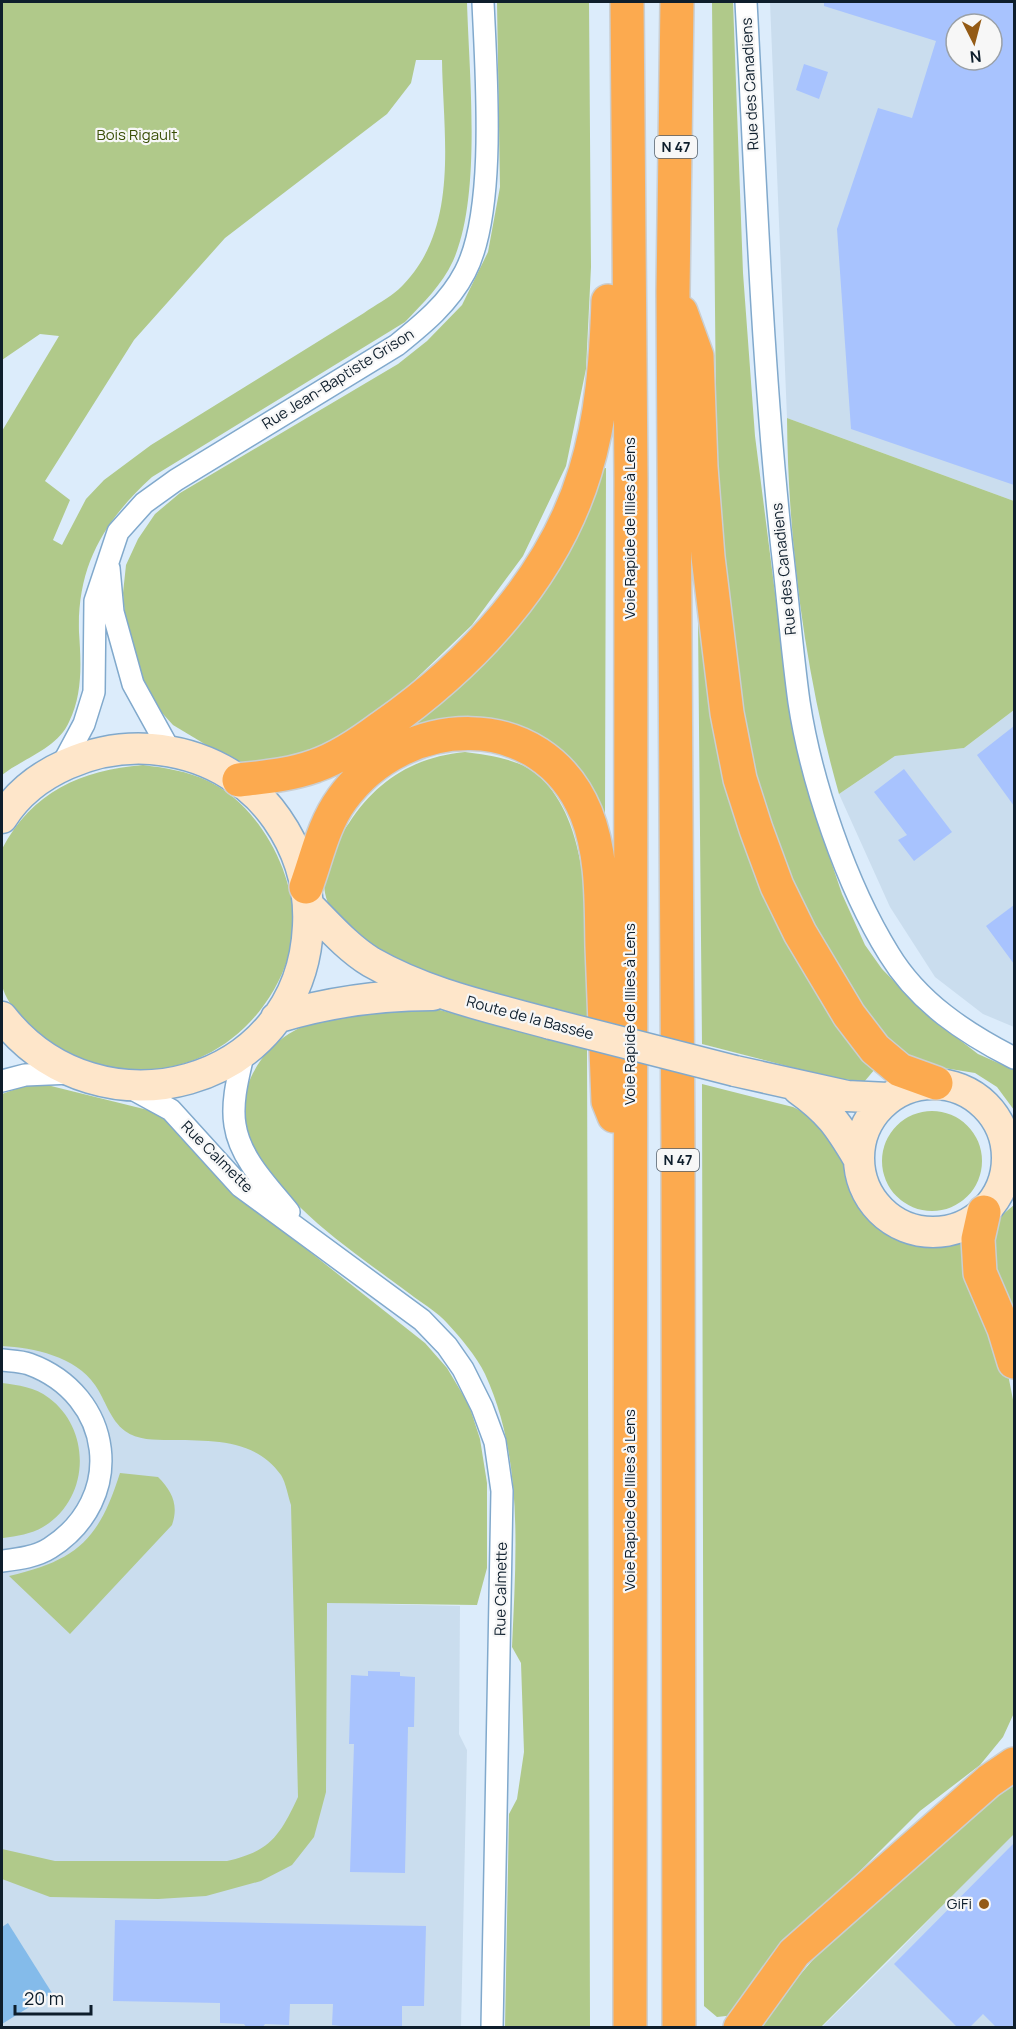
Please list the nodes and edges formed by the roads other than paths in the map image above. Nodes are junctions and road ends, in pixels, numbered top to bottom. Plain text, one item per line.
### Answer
1 (483, 2) edge
2 (627, 2) edge
3 (677, 2) edge
4 (746, 2) edge
5 (629, 259) junction
6 (674, 292) junction
7 (108, 560) junction
8 (170, 750) junction
9 (61, 767) junction
10 (239, 780) junction
11 (2, 818) edge
12 (308, 897) junction
13 (442, 995) junction
14 (2, 1017) edge
15 (276, 1018) junction
16 (244, 1051) junction
17 (1014, 1058) edge
18 (72, 1073) junction
19 (2, 1081) edge
20 (936, 1083) junction
21 (127, 1086) junction
22 (792, 1086) junction
23 (888, 1098) junction
24 (1010, 1138) edge
25 (630, 1154) junction
26 (858, 1158) junction
27 (1000, 1195) edge
28 (304, 1231) junction
29 (2, 1360) edge
30 (1014, 1362) edge
31 (2, 1561) edge
32 (1014, 1739) edge
33 (1001, 1772) edge
34 (492, 2028) edge
35 (630, 2028) edge
36 (679, 2028) edge
37 (740, 2028) edge

1 - 7 street, Rue Jean-Baptiste Grison
2 - 5 highway, Voie Rapide de Illies à Lens
3 - 6 highway, N 47
4 - 17 street, Rue des Canadiens
5 - 10 highway
5 - 25 highway, Voie Rapide de Illies à Lens
6 - 20 highway
6 - 36 highway, N 47
7 - 8 street, Rue Jean-Baptiste Grison
7 - 9 street, Rue Jean-Baptiste Grison
8 - 9 street
8 - 10 street
9 - 11 street
10 - 12 street
12 - 13 street, Route de la Bassée
12 - 15 street
12 - 25 highway
13 - 15 street, Route de la Bassée
13 - 22 street, Route de la Bassée, bridge
14 - 18 street
15 - 16 street
16 - 21 street
16 - 28 street, Rue Calmette
18 - 19 street
18 - 21 street
20 - 23 street
20 - 24 street
21 - 28 street, Rue Calmette
22 - 23 street, Route de la Bassée
22 - 26 street, Route de la Bassée
23 - 26 street
24 - 27 street
25 - 35 highway, Voie Rapide de Illies à Lens
26 - 27 street
27 - 30 highway
28 - 34 street, Rue Calmette
29 - 31 street
32 - 33 highway
33 - 37 highway

